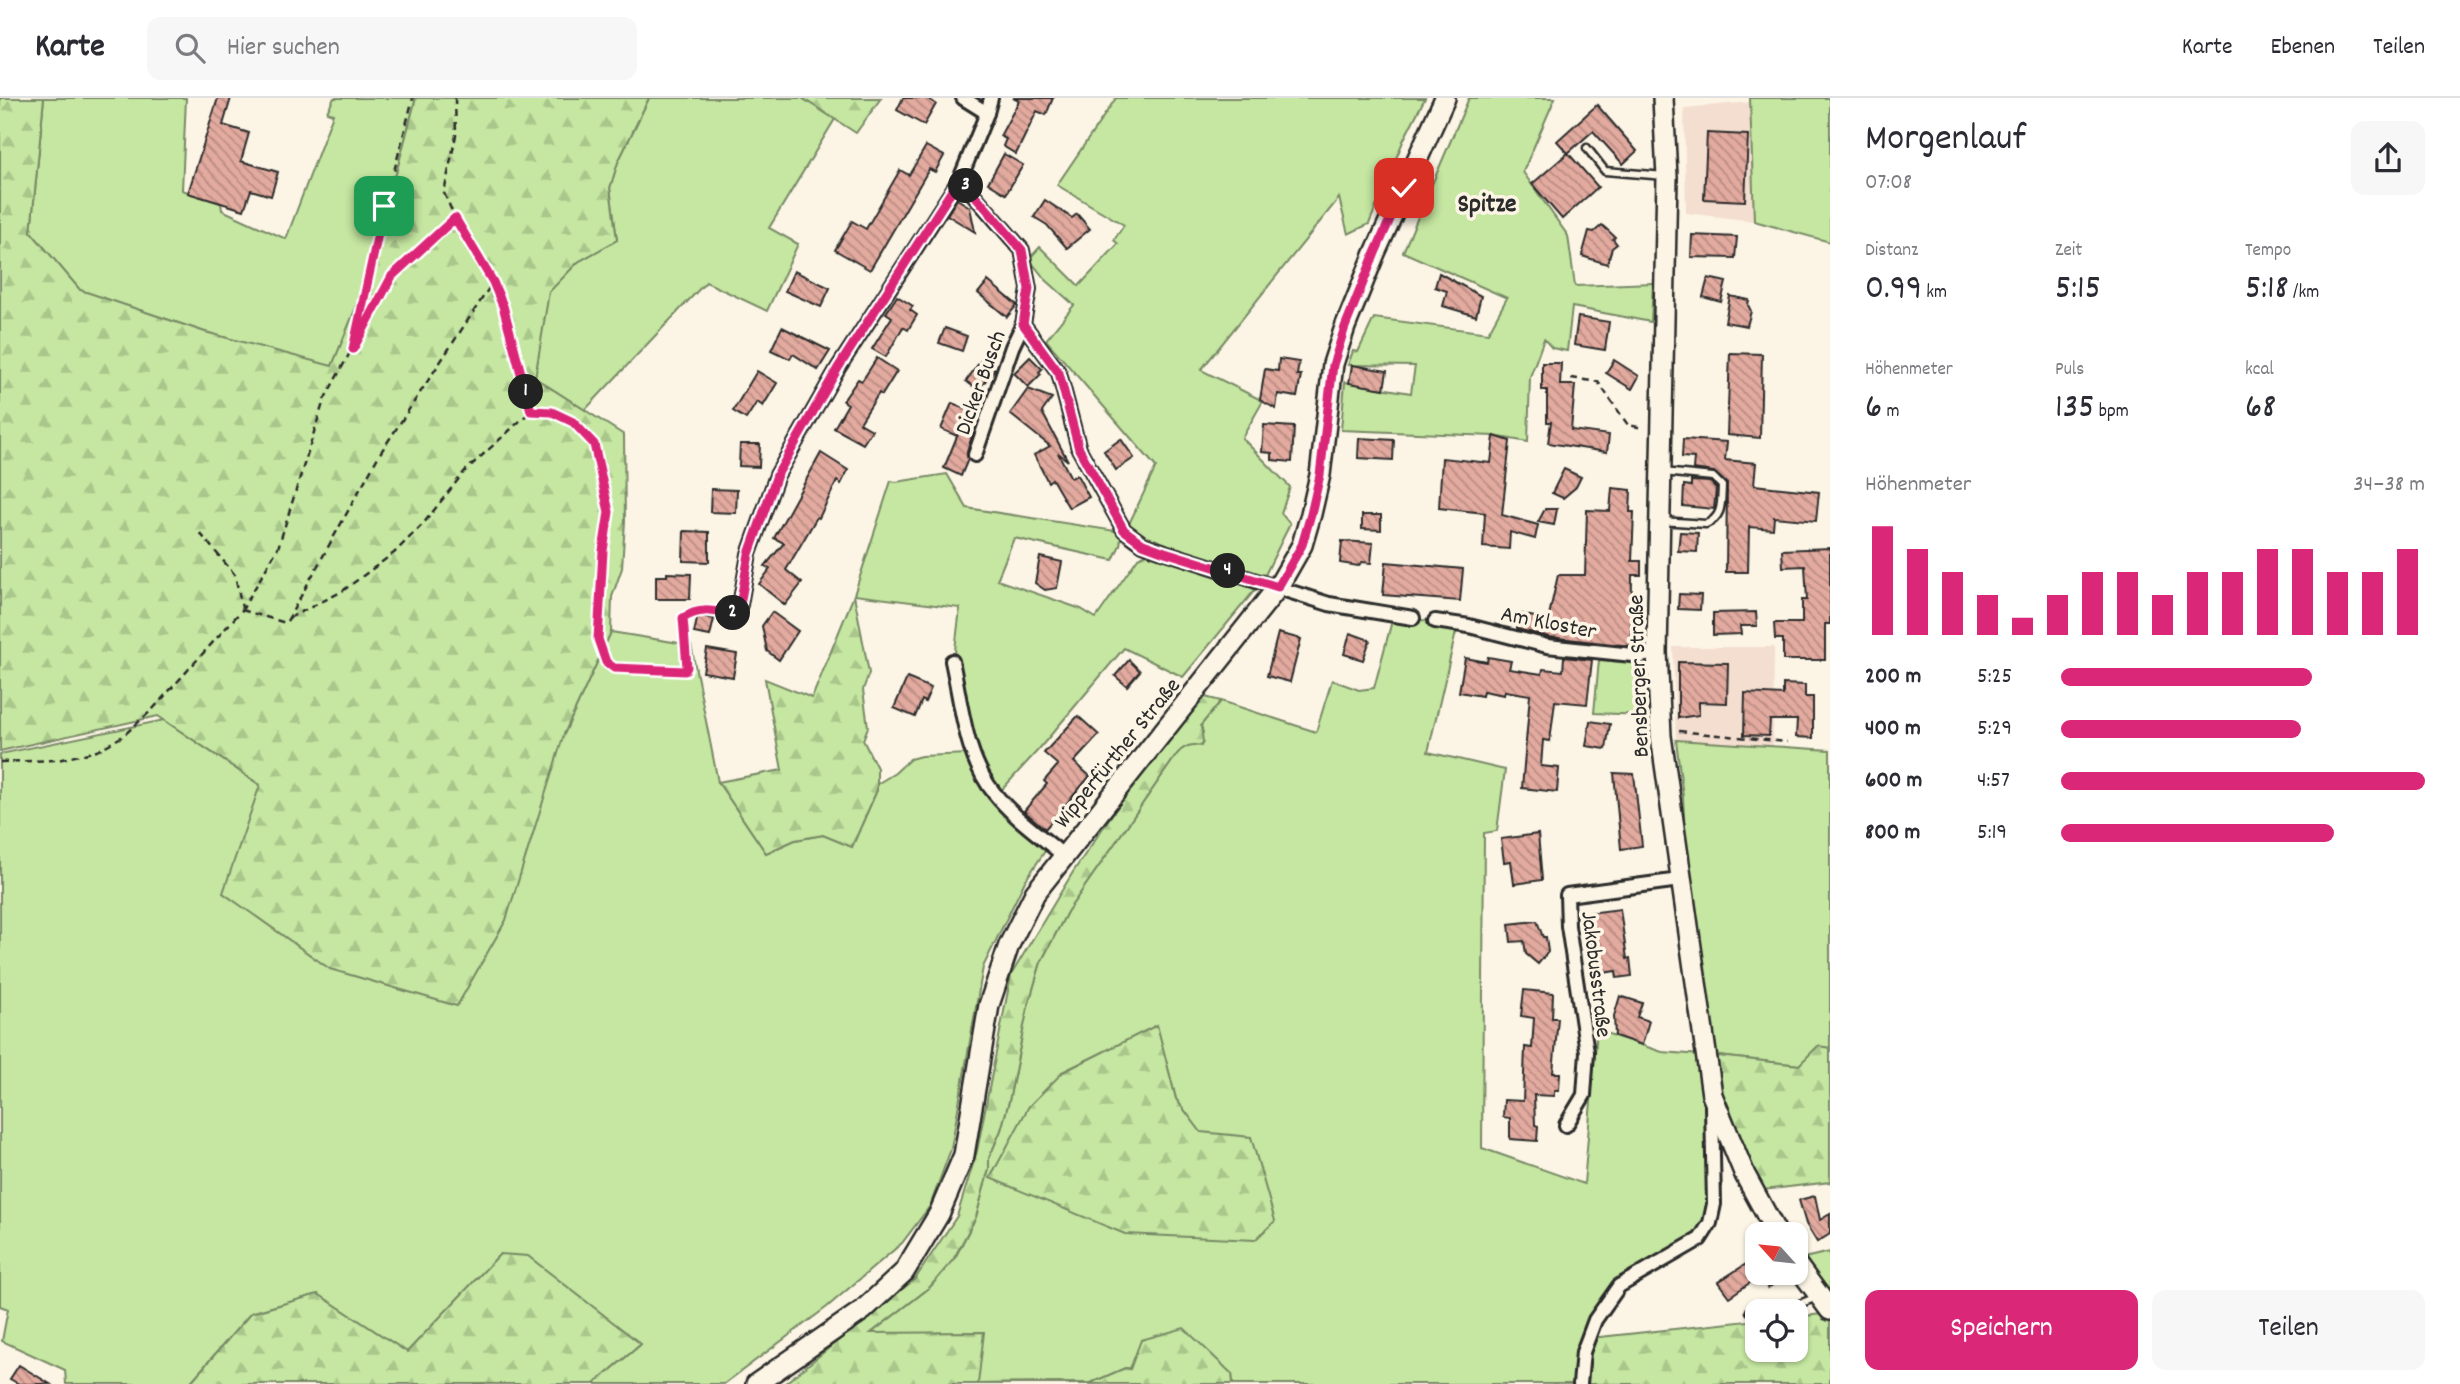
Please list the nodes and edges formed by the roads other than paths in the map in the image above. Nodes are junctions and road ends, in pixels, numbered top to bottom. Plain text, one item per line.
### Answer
1 (962, 98) edge
2 (991, 98) edge
3 (1445, 98) edge
4 (1662, 98) edge
5 (987, 113) junction
6 (1587, 148) dead end
7 (1667, 177) junction
8 (960, 178) junction
9 (1023, 324) junction
10 (975, 455) dead end
11 (1660, 472) junction
12 (1659, 521) junction
13 (1278, 587) junction
14 (740, 605) road end
15 (1413, 618) dead end
16 (1435, 621) dead end
17 (1657, 652) junction
18 (952, 661) dead end
19 (1064, 856) junction
20 (1680, 880) junction
21 (1712, 1095) junction
22 (1566, 1125) dead end
23 (1770, 1222) edge
24 (1808, 1281) edge
25 (1824, 1303) edge
26 (756, 1384) edge
27 (1580, 1384) edge

1 - 5 street
2 - 5 street
3 - 13 main road, Wipperfürther Straße
4 - 7 main road, Bensberger Straße
5 - 8 street
6 - 7 lane
7 - 11 main road, Bensberger Straße
8 - 9 street, Dicker Busch
8 - 14 street
9 - 10 street, Dicker Busch
9 - 13 street
11 - 12 main road, Bensberger Straße
11 - 12 lane
12 - 17 main road, Bensberger Straße
13 - 15 street
13 - 19 main road, Wipperfürther Straße
16 - 17 street, Am Kloster
17 - 20 main road, Bensberger Straße
18 - 19 street
19 - 26 main road, Wipperfürther Straße
20 - 21 main road, Bensberger Straße
20 - 22 street, Jakobusstraße
21 - 23 main road, Bensberger Straße
21 - 27 street
24 - 25 main road

